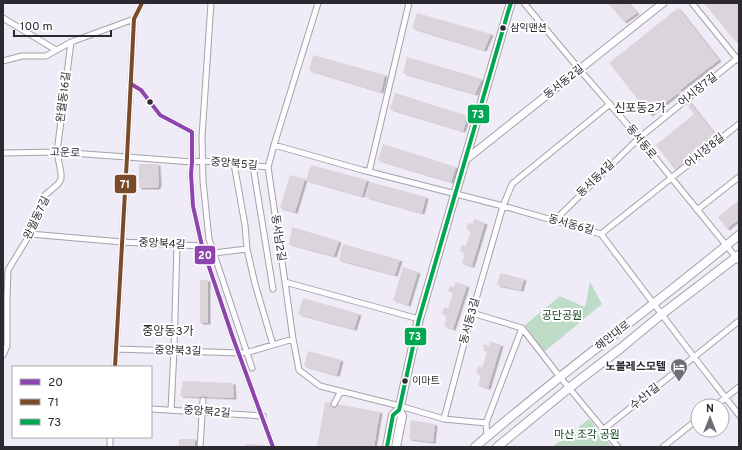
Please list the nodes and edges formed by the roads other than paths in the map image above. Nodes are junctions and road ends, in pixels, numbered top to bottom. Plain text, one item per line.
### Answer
1 (142, 3) edge
2 (211, 3) edge
3 (318, 3) edge
4 (409, 3) edge
5 (511, 3) edge
6 (524, 3) edge
7 (663, 3) edge
8 (692, 3) edge
9 (3, 18) edge
10 (134, 19) junction
11 (71, 42) junction
12 (56, 50) junction
13 (738, 59) edge
14 (3, 61) edge
15 (580, 70) junction
16 (131, 84) junction
17 (610, 104) junction
18 (739, 124) edge
19 (639, 138) junction
20 (274, 146) junction
21 (57, 152) junction
22 (3, 153) edge
23 (127, 157) junction
24 (203, 161) junction
25 (464, 161) junction
26 (192, 162) junction
27 (234, 164) junction
28 (254, 166) junction
29 (268, 167) junction
30 (369, 172) junction
31 (739, 177) edge
32 (671, 178) junction
33 (455, 194) junction
34 (503, 206) junction
35 (697, 210) junction
36 (554, 221) junction
37 (30, 234) junction
38 (601, 234) junction
39 (739, 235) edge
40 (122, 242) junction
41 (178, 245) junction
42 (202, 246) junction
43 (727, 246) junction
44 (248, 249) junction
45 (214, 253) junction
46 (738, 258) edge
47 (284, 282) junction
48 (273, 289) dead end
49 (654, 304) junction
50 (472, 313) junction
51 (662, 314) junction
52 (419, 319) junction
53 (739, 321) edge
54 (522, 328) junction
55 (293, 339) junction
56 (273, 344) junction
57 (116, 349) junction
58 (174, 350) junction
59 (246, 352) junction
60 (240, 353) junction
61 (3, 355) edge
62 (694, 357) junction
63 (115, 366) edge
64 (252, 368) dead end
65 (560, 377) junction
66 (739, 387) edge
67 (569, 388) junction
68 (341, 391) junction
69 (725, 398) joint
70 (203, 400) dead end
71 (334, 404) dead end
72 (730, 404) edge
73 (400, 408) junction
74 (152, 409) edge
75 (171, 410) junction
76 (202, 412) junction
77 (739, 415) edge
78 (262, 416) junction
79 (444, 419) junction
80 (486, 423) junction
81 (690, 425) edge
82 (604, 429) junction
83 (487, 436) junction
84 (200, 447) edge
85 (273, 447) edge
86 (387, 447) edge
87 (396, 447) edge
88 (475, 447) edge
89 (497, 447) edge
90 (618, 447) edge
91 (663, 447) edge

1 - 10 street
2 - 24 street
3 - 20 street, 동서남2길
4 - 30 street
5 - 25 main road
6 - 15 street, 동서동로
7 - 15 main road, 동서동2길
8 - 13 street
9 - 12 street
10 - 11 street
10 - 16 street
11 - 12 street
11 - 21 street, 완월동16길
12 - 14 street
13 - 19 street, 어시장7길
15 - 17 street, 동서동로
15 - 25 main road, 동서동2길
16 - 23 street
16 - 26 street
17 - 19 street, 동서동로
17 - 34 street
18 - 32 street, 어시장8길
19 - 32 street, 동서동로
19 - 36 street, 동서동4길
20 - 29 street, 동서남2길
20 - 30 street, 동서동6길
21 - 22 street, 고운로
21 - 23 street, 고운로
21 - 37 street, 완월동7길
23 - 26 street, 중앙북5길
23 - 40 street
24 - 26 street, 중앙북5길
24 - 27 street, 중앙북5길
24 - 45 street
25 - 33 main road
26 - 42 street
27 - 28 street, 중앙북5길
27 - 44 street
28 - 29 street, 중앙북5길
28 - 48 street
29 - 47 street, 동서남2길
30 - 33 street, 동서동6길
31 - 35 street
32 - 35 street, 동서동로
32 - 38 street, 어시장8길
33 - 34 street, 동서동6길
33 - 52 main road
34 - 36 street, 동서동6길
34 - 50 street, 동서동3길
35 - 43 street, 동서동로
36 - 38 street, 동서동6길
37 - 40 street, 중앙북4길
37 - 61 street, 완월동7길
38 - 49 street, 동서동6길
39 - 43 main road, 해안대로
40 - 41 street, 중앙북4길
40 - 57 street
41 - 42 street, 중앙북4길
41 - 58 street
42 - 60 street
43 - 46 street, 동서동로
43 - 49 main road, 해안대로
44 - 45 street
44 - 56 street
45 - 59 street
46 - 51 main road, 해안대로
47 - 52 street
47 - 55 street, 동서남2길
49 - 51 street, 동서동6길
49 - 65 main road, 해안대로
50 - 54 street
50 - 79 street, 동서동3길
51 - 62 street, 동서동6길
51 - 67 main road, 해안대로
52 - 73 main road
53 - 62 street, 수산1길
54 - 65 street
54 - 80 street
55 - 56 street, 중앙북3길
55 - 68 street, 동서남2길
56 - 59 street, 중앙북3길
57 - 58 street, 중앙북3길
57 - 63 street
58 - 60 street, 중앙북3길
58 - 75 street
59 - 60 street, 중앙북3길
59 - 64 street
60 - 78 street
62 - 69 street, 동서동6길
62 - 82 street, 수산1길
65 - 67 street
65 - 83 main road, 해안대로
66 - 69 street
67 - 82 street
67 - 89 main road, 해안대로
68 - 71 street
68 - 73 street, 동서남2길
70 - 76 street
72 - 77 street, 동서동6길
73 - 79 street
73 - 86 main road
73 - 87 main road
74 - 75 street, 중앙북2길
75 - 76 street, 중앙북2길
76 - 78 street, 중앙북2길
76 - 84 street
78 - 85 street
79 - 80 street
80 - 83 street
81 - 91 street
82 - 90 street
83 - 88 main road, 해안대로

